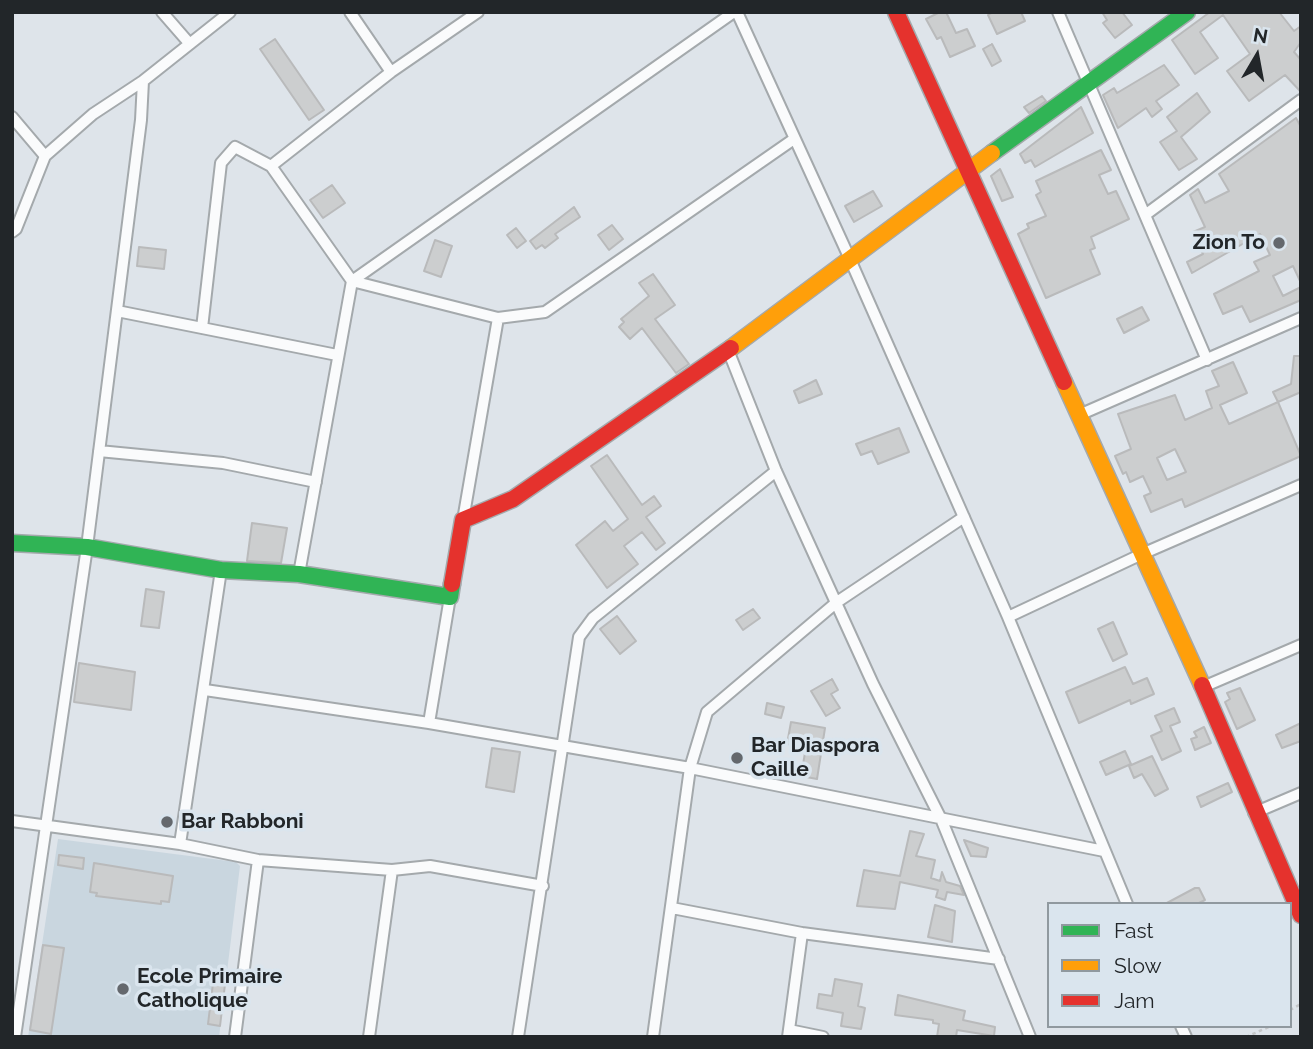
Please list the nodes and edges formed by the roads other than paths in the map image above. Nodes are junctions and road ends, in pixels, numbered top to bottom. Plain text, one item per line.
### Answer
1 (162, 12) edge
2 (229, 12) edge
3 (350, 12) edge
4 (478, 12) edge
5 (736, 12) edge
6 (896, 12) edge
7 (1058, 12) edge
8 (1187, 12) edge
9 (189, 43) junction
10 (391, 72) junction
11 (144, 81) junction
12 (1089, 86) junction
13 (1301, 100) edge
14 (12, 117) edge
15 (794, 139) junction
16 (45, 156) junction
17 (271, 166) junction
18 (969, 173) junction
19 (1144, 215) junction
20 (12, 232) edge
21 (849, 257) junction
22 (352, 281) junction
23 (117, 311) junction
24 (498, 318) junction
25 (1301, 318) edge
26 (202, 328) junction
27 (728, 350) junction
28 (337, 355) junction
29 (1207, 360) junction
30 (1079, 415) junction
31 (99, 451) junction
32 (776, 471) junction
33 (316, 482) junction
34 (1301, 485) edge
35 (964, 517) junction
36 (463, 520) junction
37 (12, 543) edge
38 (87, 547) junction
39 (1142, 554) junction
40 (221, 570) junction
41 (299, 574) junction
42 (450, 597) junction
43 (837, 602) junction
44 (1008, 617) junction
45 (1301, 645) edge
46 (1203, 687) junction
47 (205, 690) junction
48 (429, 723) junction
49 (563, 747) junction
50 (690, 768) junction
51 (1301, 793) edge
52 (1254, 813) junction
53 (12, 821) edge
54 (942, 821) junction
55 (46, 827) junction
56 (180, 844) junction
57 (1104, 851) junction
58 (258, 860) junction
59 (392, 870) junction
60 (543, 886) junction
61 (1126, 902) edge
62 (672, 908) junction
63 (1301, 915) edge
64 (802, 933) junction
65 (999, 959) junction
66 (788, 1033) edge
67 (15, 1037) edge
68 (235, 1037) edge
69 (369, 1037) edge
70 (518, 1037) edge
71 (653, 1037) edge
72 (823, 1037) edge
73 (1030, 1037) edge

1 - 9 street
2 - 9 street
3 - 10 street
4 - 10 street
5 - 15 street
5 - 22 street
6 - 18 street
7 - 12 street
8 - 12 street
9 - 11 street
10 - 17 street
11 - 16 street
11 - 23 street
12 - 18 street
12 - 19 street
13 - 19 street
14 - 16 street
15 - 21 street
15 - 24 street
16 - 20 street
17 - 22 street
17 - 26 street
18 - 21 street
18 - 30 street
19 - 29 street
21 - 27 street
21 - 35 street
22 - 24 street
22 - 28 street
23 - 26 street
23 - 31 street
24 - 36 street
25 - 29 street
26 - 28 street
27 - 32 street
27 - 36 street
28 - 33 street
29 - 30 street
30 - 39 street
31 - 33 street
31 - 38 street
32 - 43 street
32 - 49 street
33 - 41 street
34 - 39 street
35 - 43 street
35 - 44 street
36 - 42 street
37 - 38 street
38 - 40 street
38 - 55 street
39 - 44 street
39 - 46 street
40 - 41 street
40 - 47 street
41 - 42 street
42 - 48 street
43 - 50 street
43 - 54 street
44 - 57 street
45 - 46 street
46 - 52 street
47 - 48 street
47 - 56 street
48 - 49 street
49 - 50 street
49 - 60 street
50 - 54 street
50 - 62 street
51 - 52 street
52 - 63 street
53 - 55 street
54 - 57 street
54 - 65 street
55 - 56 street
55 - 67 street
56 - 58 street
57 - 61 street
58 - 59 street
58 - 68 street
59 - 60 street
59 - 69 street
60 - 70 street
62 - 64 street
62 - 71 street
64 - 65 street
64 - 66 street
65 - 73 street
66 - 72 street

